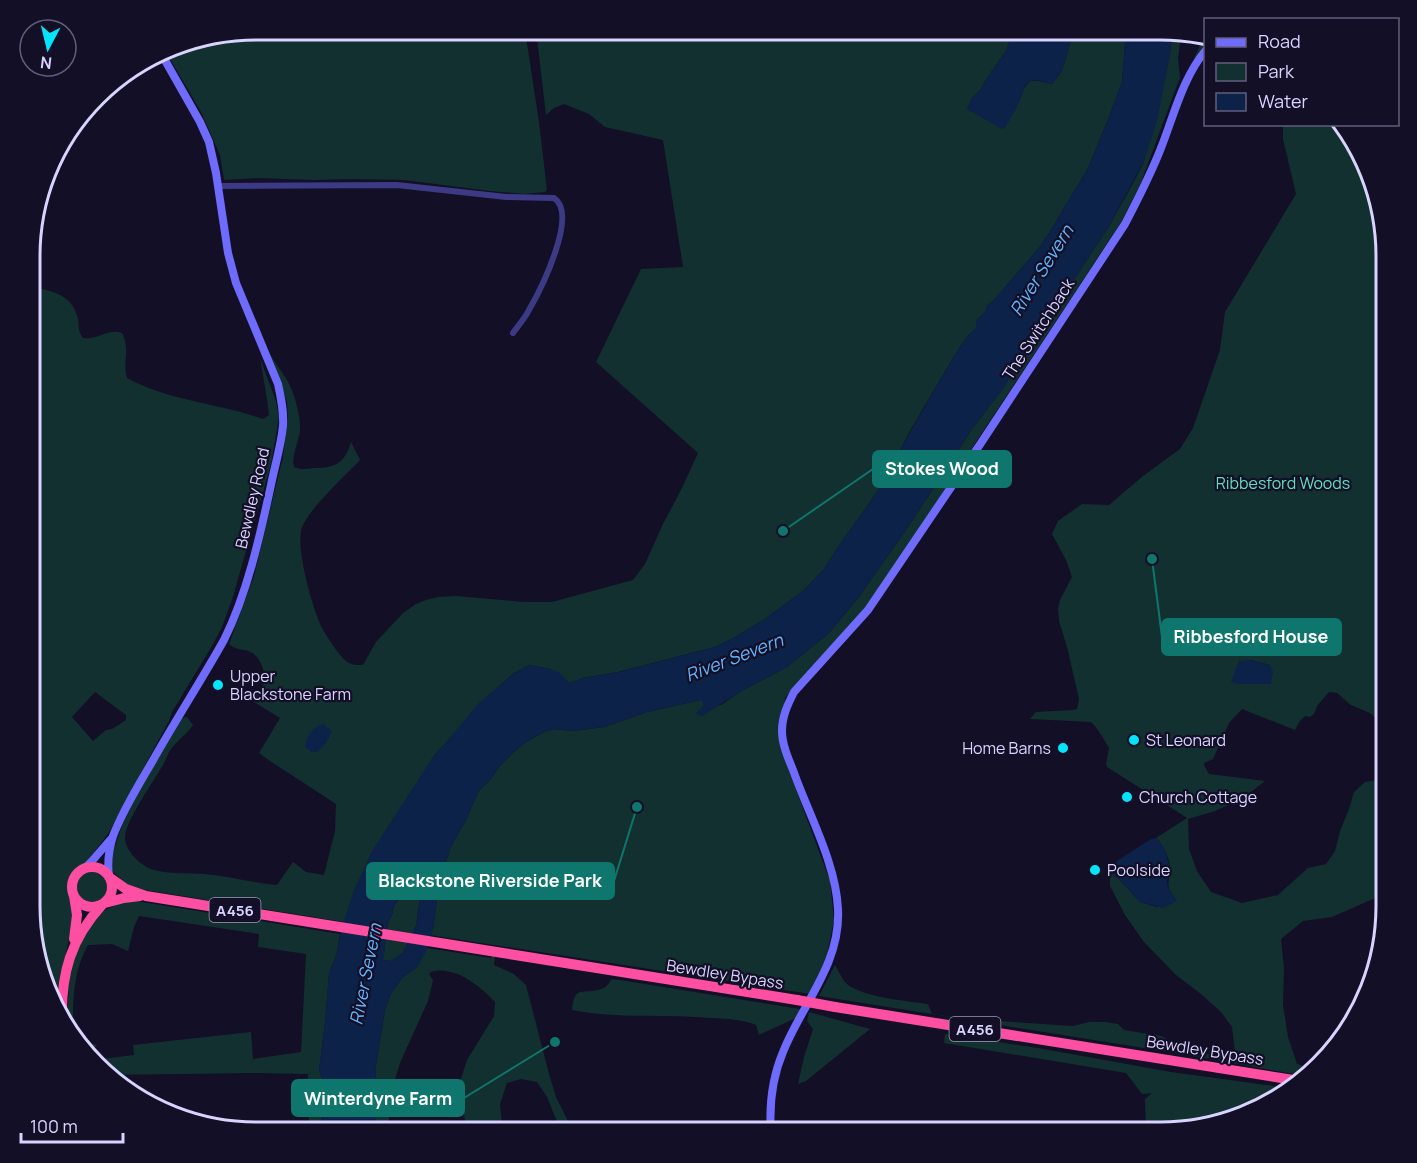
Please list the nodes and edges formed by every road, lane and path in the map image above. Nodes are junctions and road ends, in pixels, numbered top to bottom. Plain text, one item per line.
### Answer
1 (1204, 52) edge
2 (165, 61) edge
3 (219, 186) junction
4 (513, 333) dead end
5 (113, 837) junction
6 (83, 870) junction
7 (109, 877) junction
8 (74, 896) junction
9 (146, 896) junction
10 (104, 904) junction
11 (72, 948) junction
12 (63, 1002) edge
13 (1290, 1079) edge
14 (770, 1122) edge

1 - 14 main road, The Switchback
2 - 3 main road, Bewdley Road
3 - 4 street
3 - 5 main road, Bewdley Road
5 - 6 main road, Bewdley Road
5 - 7 main road, Bewdley Road
6 - 7 highway, A456
6 - 8 highway
7 - 9 highway, Bewdley Bypass / A456
7 - 10 highway
8 - 10 highway, A456
8 - 11 highway
9 - 10 highway, Bewdley Bypass / A456
9 - 13 highway, Bewdley Bypass / A456, bridge
10 - 11 highway
11 - 12 highway

